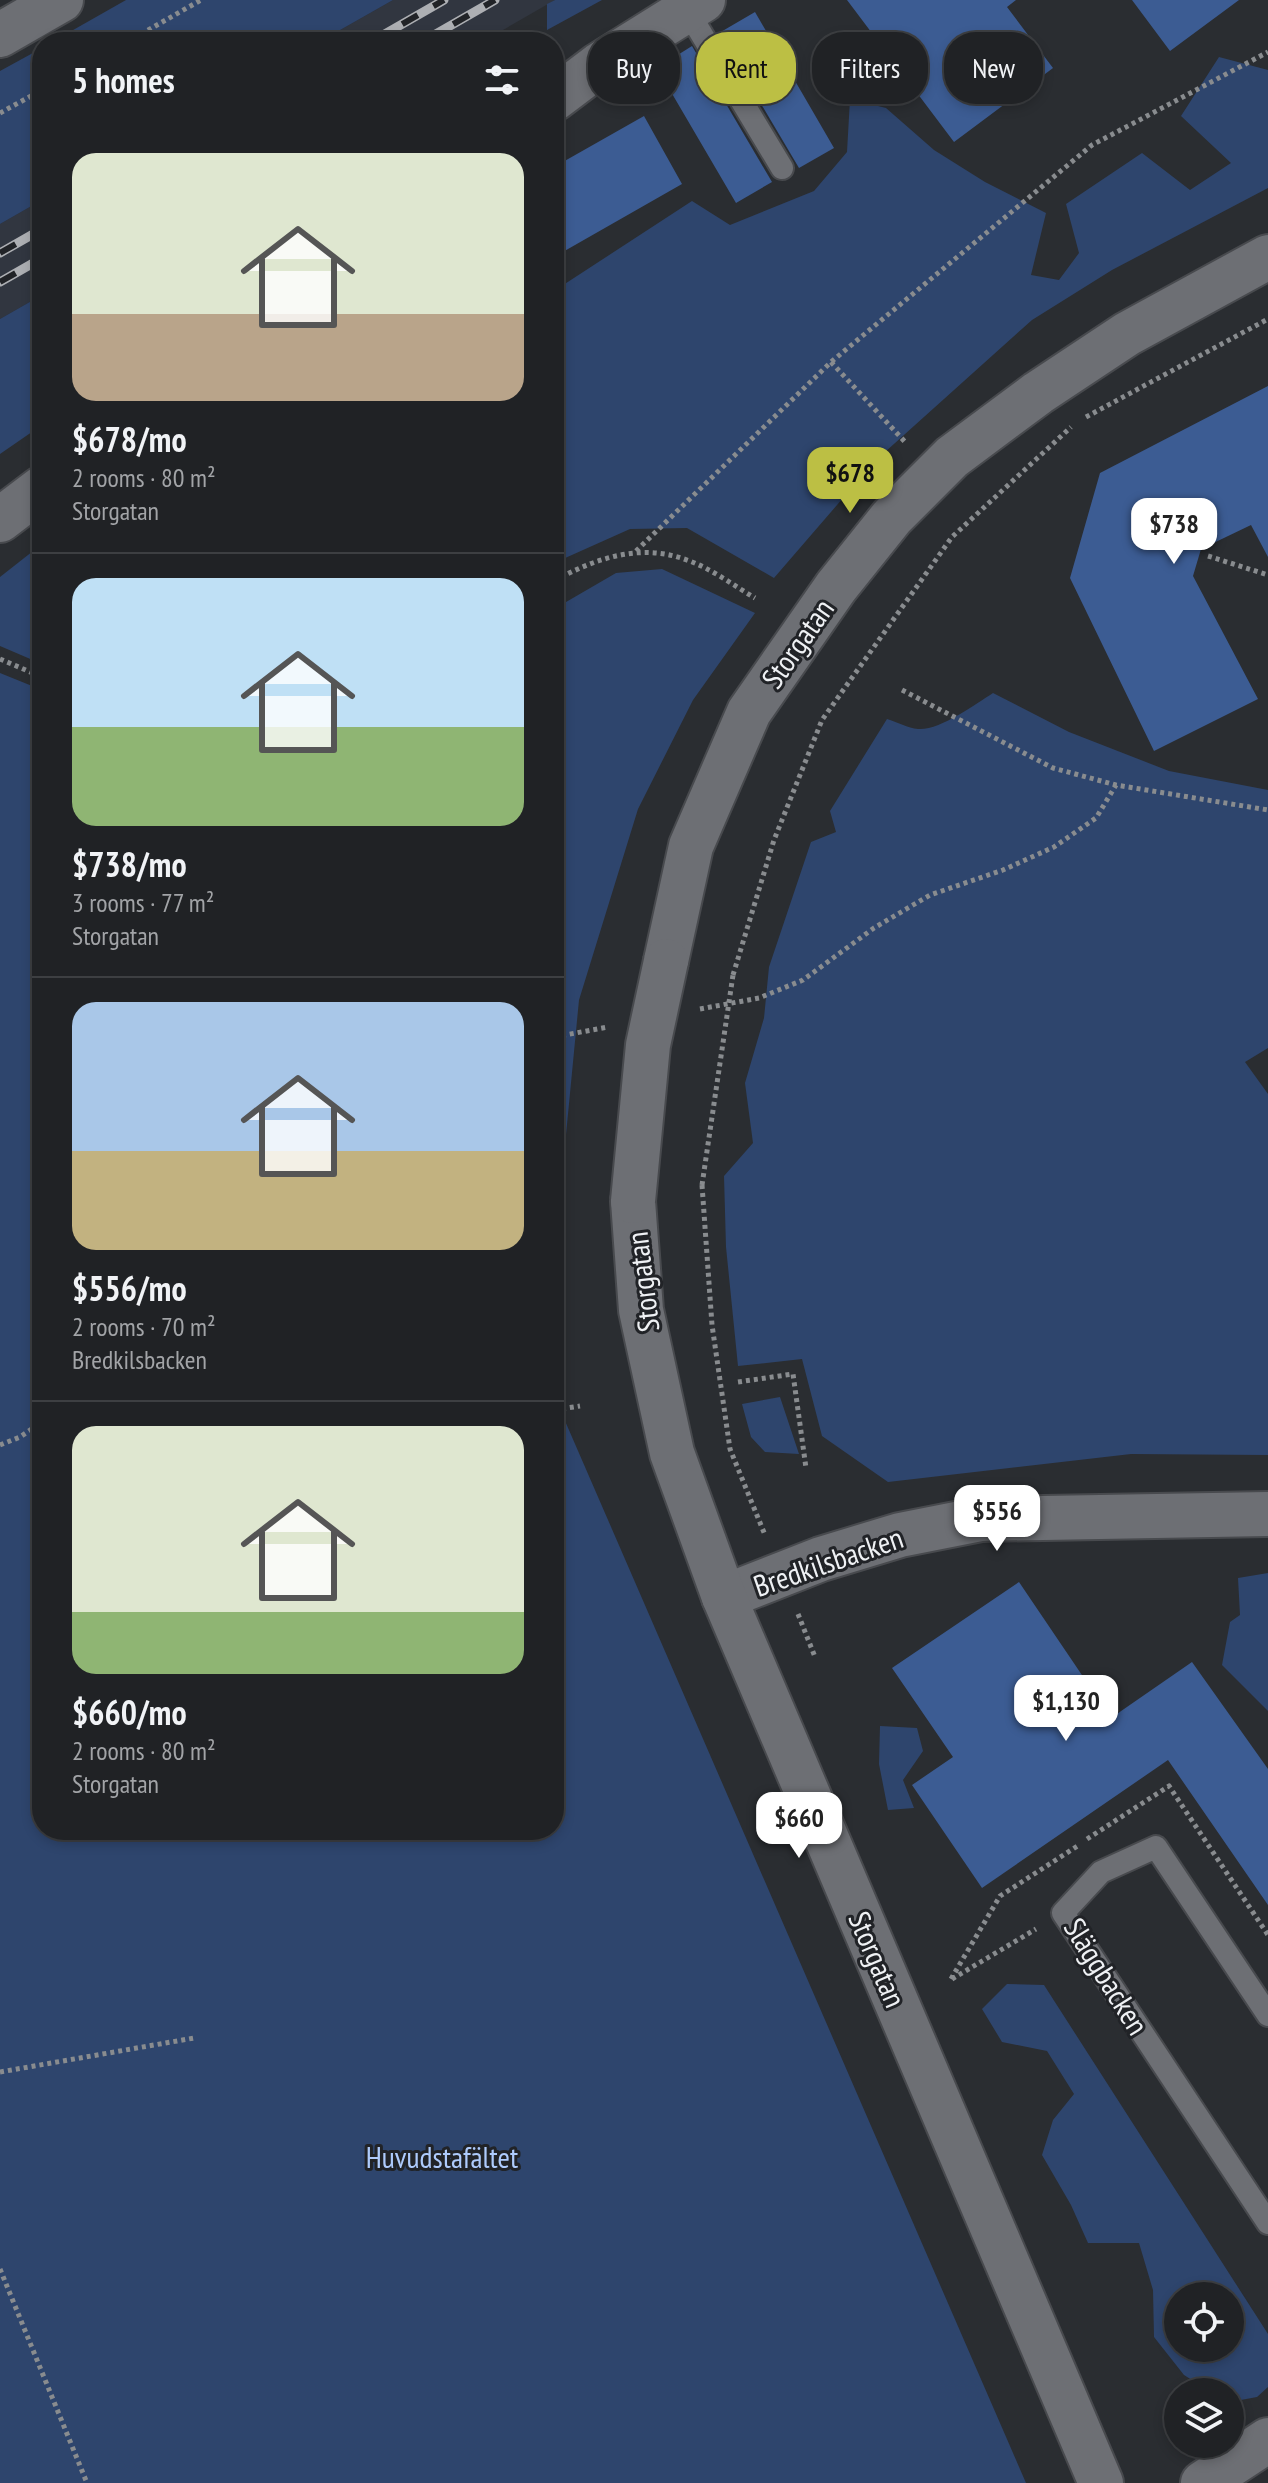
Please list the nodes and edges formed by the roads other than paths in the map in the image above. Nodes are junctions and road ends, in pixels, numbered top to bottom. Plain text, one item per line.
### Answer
1 (61, 0) edge
2 (695, 5) edge
3 (0, 35) edge
4 (564, 91) edge
5 (782, 168) dead end
6 (1268, 257) edge
7 (32, 496) edge
8 (0, 520) edge
9 (1268, 1514) edge
10 (724, 1597) junction
11 (1268, 2015) edge
12 (1268, 2223) edge
13 (1268, 2440) edge
14 (1101, 2483) edge
15 (1203, 2483) edge

1 - 3 street
2 - 4 street
2 - 5 lane
6 - 10 street, Storgatan, bridge
7 - 8 street
9 - 10 street, Bredkilsbacken
10 - 14 street, Storgatan
11 - 12 lane, Släggbacken
13 - 15 street

